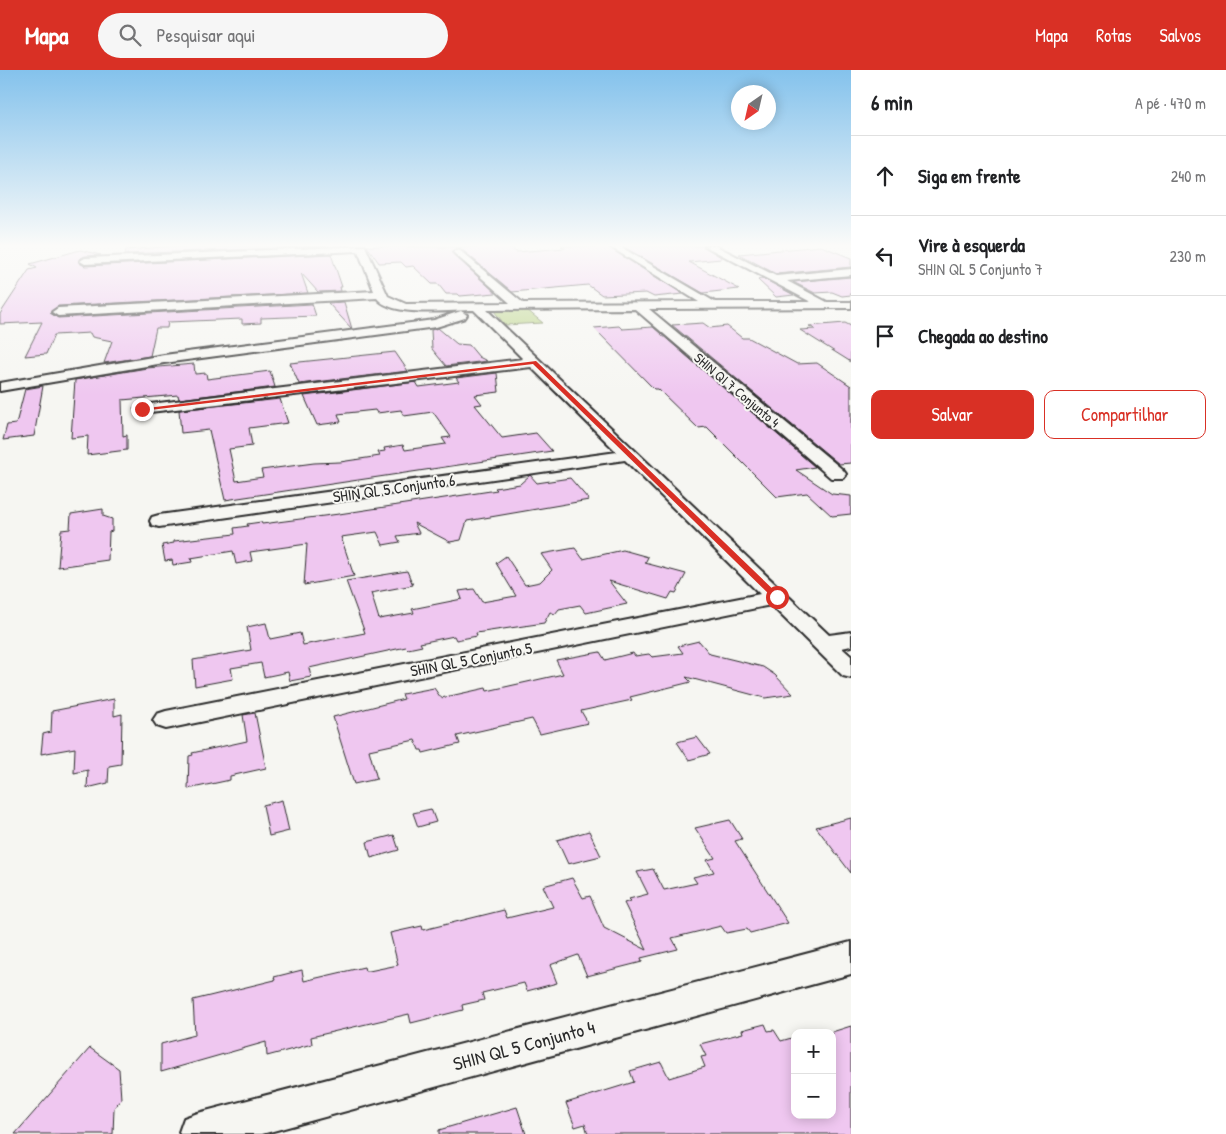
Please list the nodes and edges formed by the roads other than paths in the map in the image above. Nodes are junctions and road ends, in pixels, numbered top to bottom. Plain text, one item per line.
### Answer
1 (350, 296) edge
2 (381, 296) edge
3 (508, 296) edge
4 (696, 296) edge
5 (807, 296) edge
6 (851, 305) edge
7 (638, 306) junction
8 (713, 306) junction
9 (827, 306) junction
10 (521, 307) junction
11 (472, 308) junction
12 (58, 312) dead end
13 (851, 320) edge
14 (535, 362) junction
15 (0, 387) edge
16 (142, 409) dead end
17 (629, 455) junction
18 (837, 474) dead end
19 (159, 521) dead end
20 (777, 597) junction
21 (851, 639) edge
22 (825, 643) junction
23 (851, 670) edge
24 (166, 720) dead end
25 (851, 958) edge
26 (198, 1132) dead end

1 - 12 street
2 - 11 street
3 - 10 street
4 - 8 street
5 - 9 street
6 - 9 street
7 - 8 street
7 - 10 street
7 - 18 street, SHIN QI 7 Conjunto 4
8 - 9 street
9 - 13 street
10 - 11 street
11 - 14 street
11 - 15 street
14 - 16 street
14 - 17 street
17 - 19 street, SHIN QL 5 Conjunto 6
17 - 20 street
20 - 22 street
20 - 24 street, SHIN QL 5 Conjunto 5
21 - 22 street
22 - 23 street
25 - 26 street, SHIN QL 5 Conjunto 4

